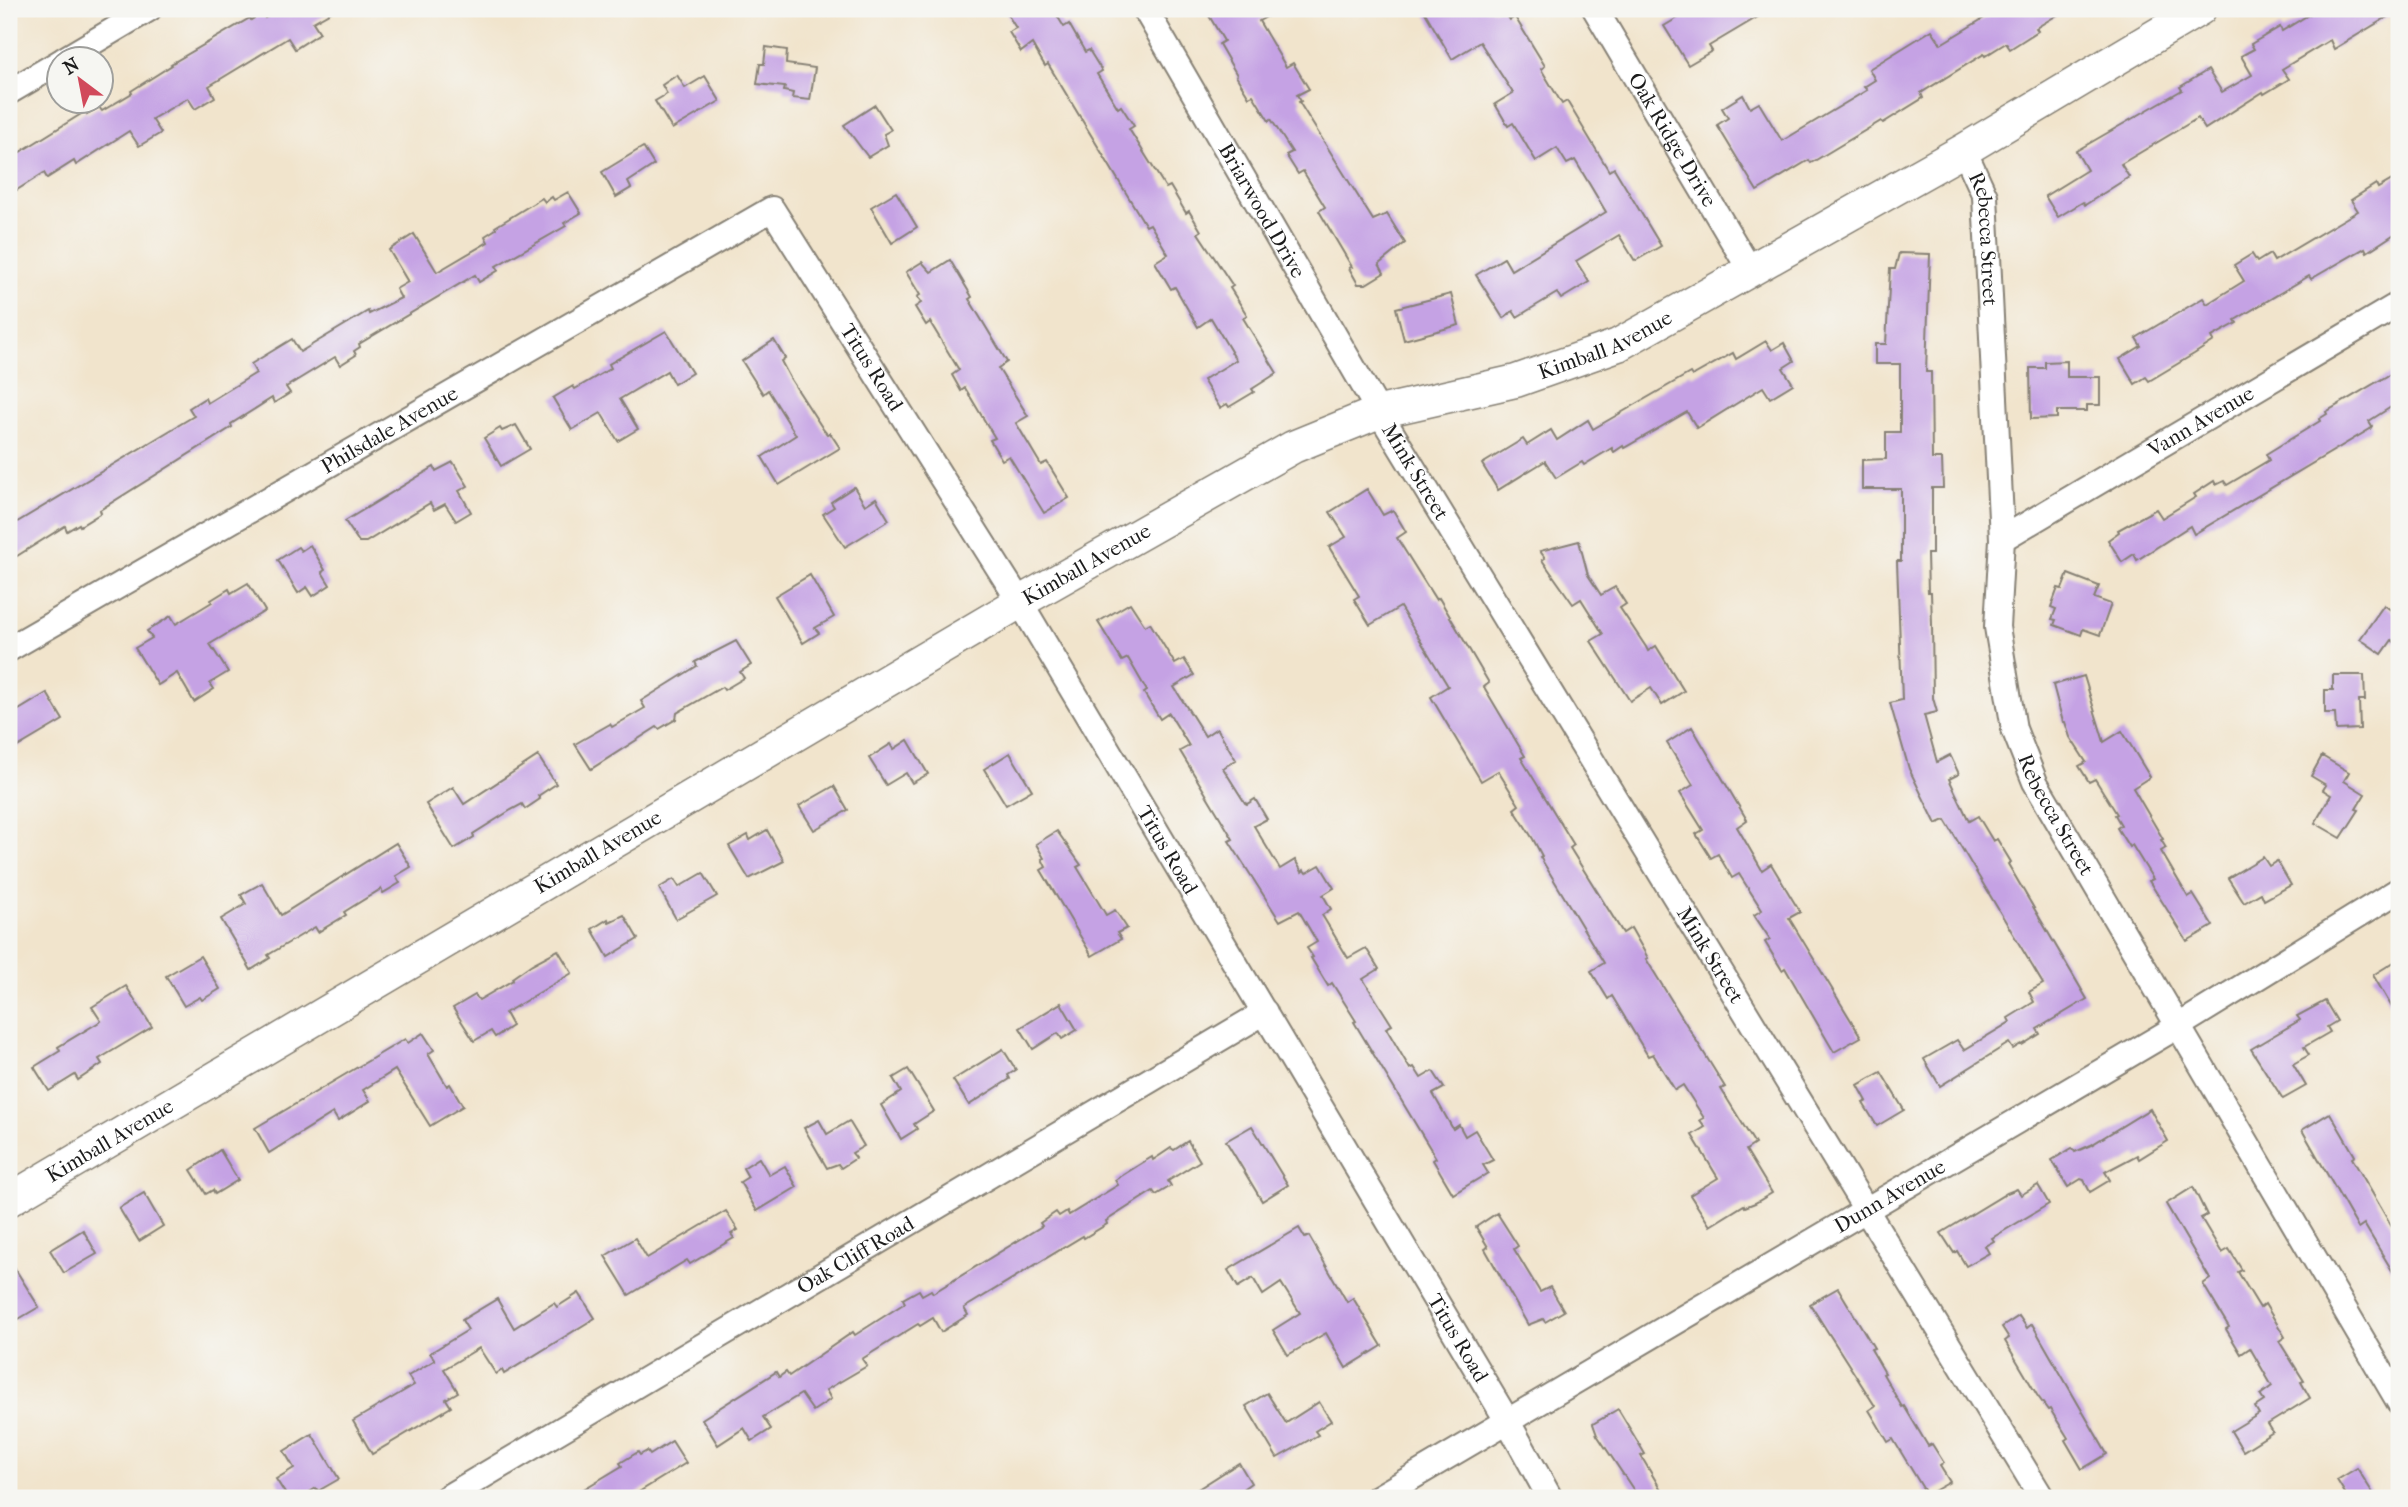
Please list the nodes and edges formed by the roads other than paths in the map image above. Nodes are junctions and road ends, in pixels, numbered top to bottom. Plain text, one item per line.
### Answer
1 (149, 9) edge
2 (1144, 9) edge
3 (1595, 9) edge
4 (2200, 9) edge
5 (86, 46) edge
6 (46, 68) edge
7 (11, 85) edge
8 (1964, 150) junction
9 (772, 209) joint
10 (1750, 270) junction
11 (2399, 304) edge
12 (1379, 412) junction
13 (2002, 539) junction
14 (1020, 602) junction
15 (9, 649) edge
16 (2399, 890) edge
17 (1265, 1012) junction
18 (2180, 1025) junction
19 (9, 1200) edge
20 (1866, 1209) junction
21 (2399, 1402) edge
22 (1508, 1422) junction
23 (446, 1498) edge
24 (1377, 1498) edge
25 (1550, 1498) edge
26 (2042, 1498) edge

1 - 5 street
2 - 12 street, Briarwood Drive
3 - 10 street, Oak Ridge Drive
4 - 8 street, Kimball Avenue
6 - 7 street
8 - 10 street, Kimball Avenue
8 - 13 street, Rebecca Street
9 - 14 street, Titus Road
9 - 15 street, Philsdale Avenue
10 - 12 street, Kimball Avenue
11 - 13 street, Vann Avenue
12 - 14 street, Kimball Avenue
12 - 20 street, Mink Street
13 - 18 street, Rebecca Street
14 - 17 street, Titus Road
14 - 19 street, Kimball Avenue
16 - 18 street, Dunn Avenue
17 - 22 street, Titus Road
17 - 23 street, Oak Cliff Road
18 - 20 street, Dunn Avenue
18 - 21 street, Rebecca Street
20 - 22 street, Dunn Avenue
20 - 26 street, Mink Street
22 - 24 street, Dunn Avenue
22 - 25 street, Titus Road

